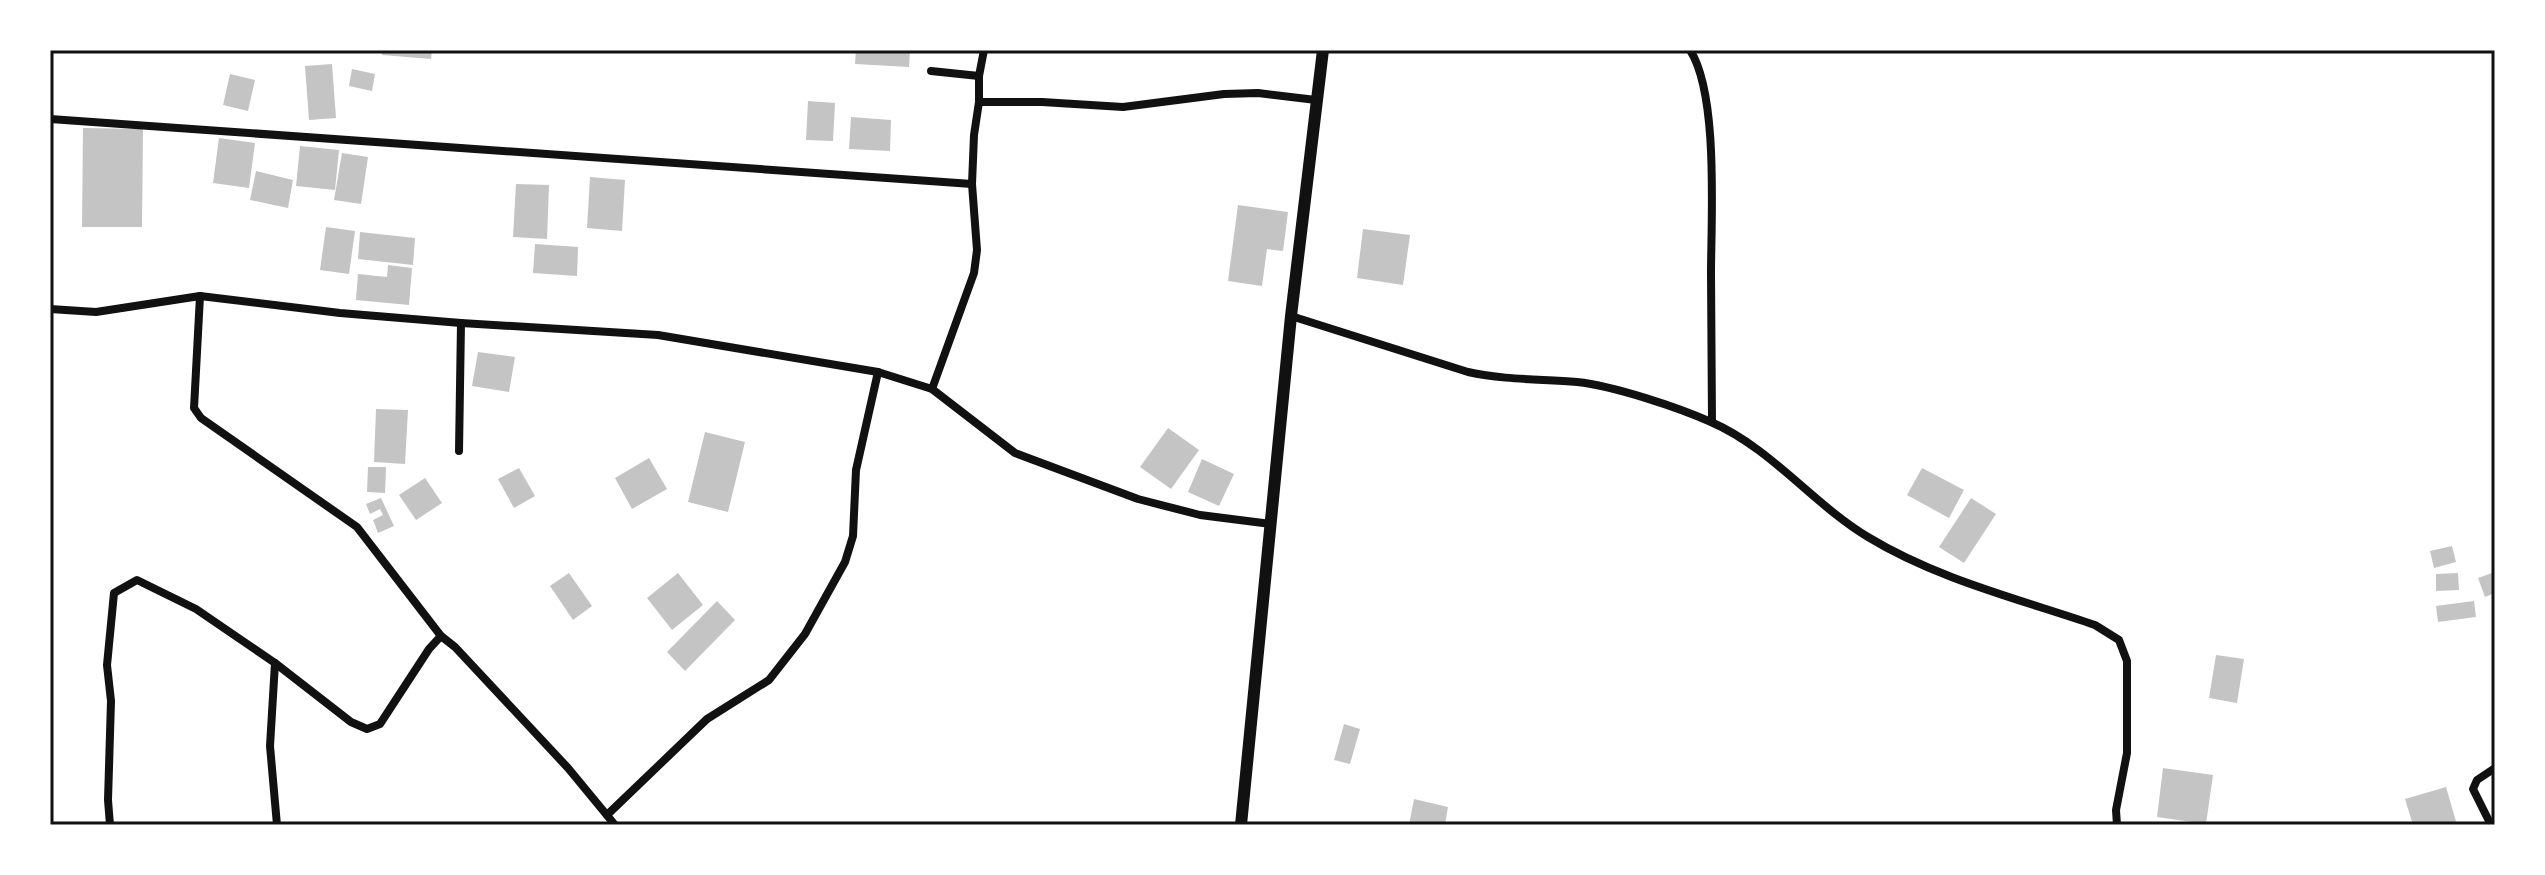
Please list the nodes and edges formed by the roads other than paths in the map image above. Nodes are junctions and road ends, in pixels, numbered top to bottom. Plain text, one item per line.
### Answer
1 (984, 50) edge
2 (1323, 50) edge
3 (1690, 50) edge
4 (931, 71) dead end
5 (979, 76) junction
6 (1316, 100) junction
7 (979, 102) junction
8 (50, 119) edge
9 (972, 184) junction
10 (200, 296) junction
11 (50, 309) edge
12 (1291, 316) junction
13 (461, 323) junction
14 (878, 372) junction
15 (932, 389) junction
16 (1712, 422) junction
17 (459, 451) dead end
18 (1271, 524) junction
19 (441, 636) junction
20 (275, 663) junction
21 (2495, 768) edge
22 (607, 815) junction
23 (110, 825) edge
24 (277, 825) edge
25 (615, 825) edge
26 (1241, 825) edge
27 (2117, 825) edge
28 (2491, 825) edge

1 - 5 street
2 - 6 street
3 - 16 street
4 - 5 street
5 - 7 street
6 - 7 street
6 - 12 street
7 - 9 street
8 - 9 street
9 - 15 street
10 - 11 street
10 - 13 street
10 - 19 street
12 - 16 street
12 - 18 street
13 - 14 street
13 - 17 street
14 - 15 street
14 - 22 street
15 - 18 street
16 - 27 street
18 - 26 street
19 - 20 street
19 - 22 street
20 - 23 street
20 - 24 street
21 - 28 street
22 - 25 street

